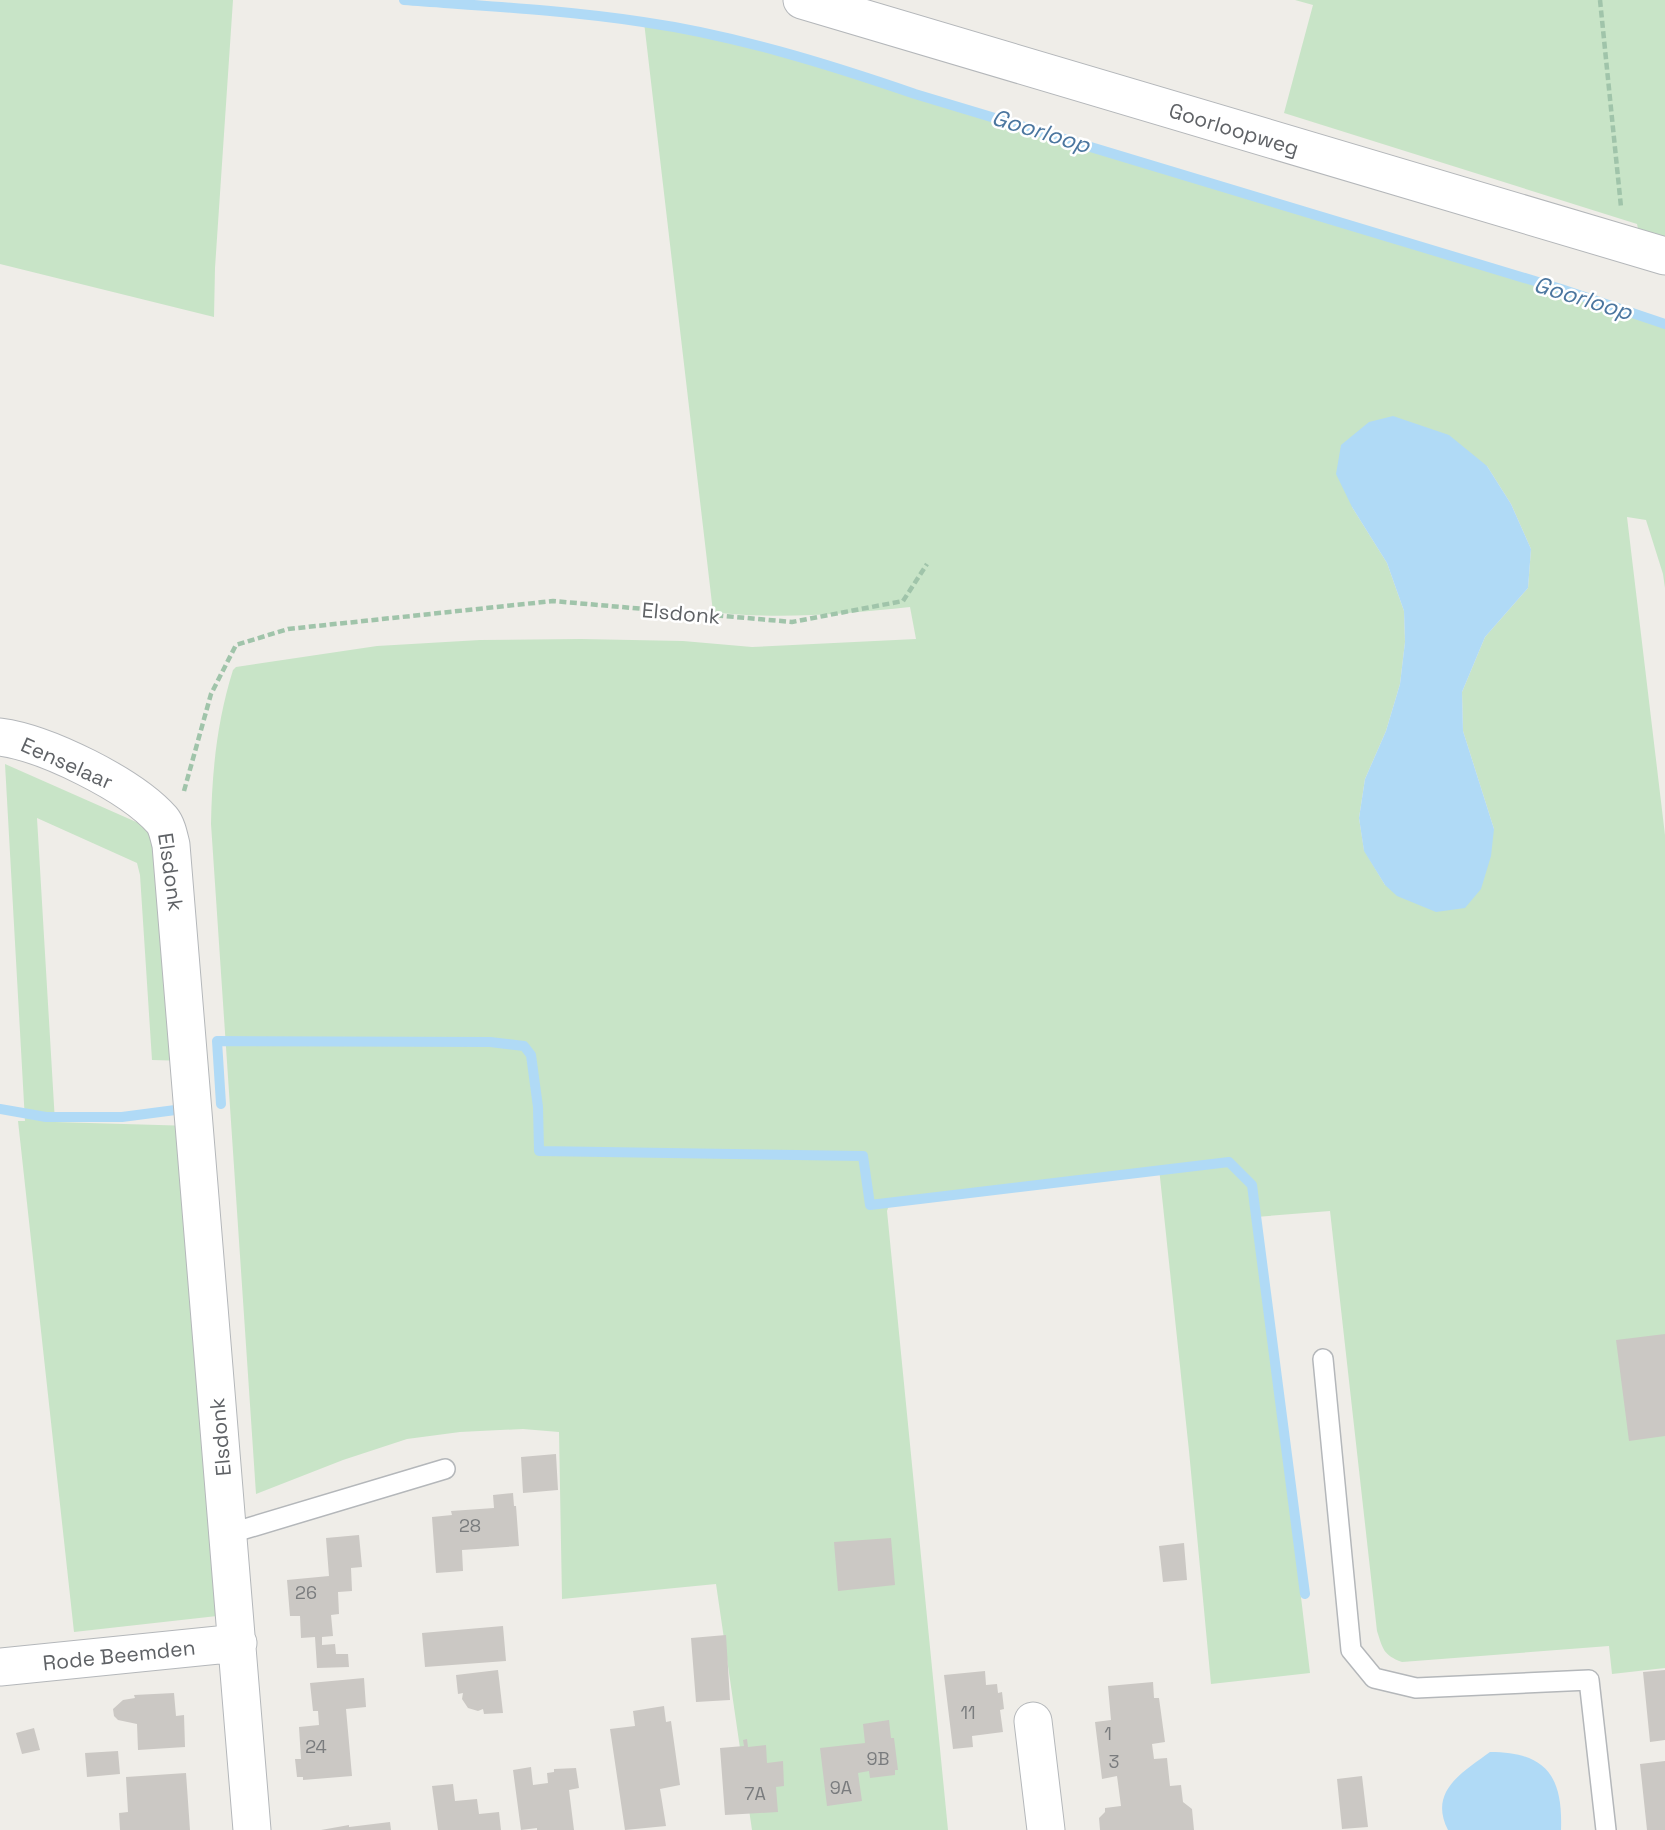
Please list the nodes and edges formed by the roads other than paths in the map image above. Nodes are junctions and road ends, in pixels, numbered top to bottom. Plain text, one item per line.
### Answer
1 (802, 0) edge
2 (1665, 257) edge
3 (0, 737) edge
4 (164, 822) joint
5 (1323, 1359) dead end
6 (445, 1469) dead end
7 (228, 1534) junction
8 (238, 1643) junction
9 (0, 1667) edge
10 (1033, 1721) dead end
11 (251, 1830) edge
12 (1046, 1830) edge
13 (1606, 1830) edge

1 - 2 street, Goorloopweg
3 - 4 street, Eenselaar
4 - 7 street, Elsdonk
5 - 13 lane
6 - 7 lane
7 - 8 street, Elsdonk
8 - 9 street, Rode Beemden
8 - 11 street, Elsdonk
10 - 12 street

